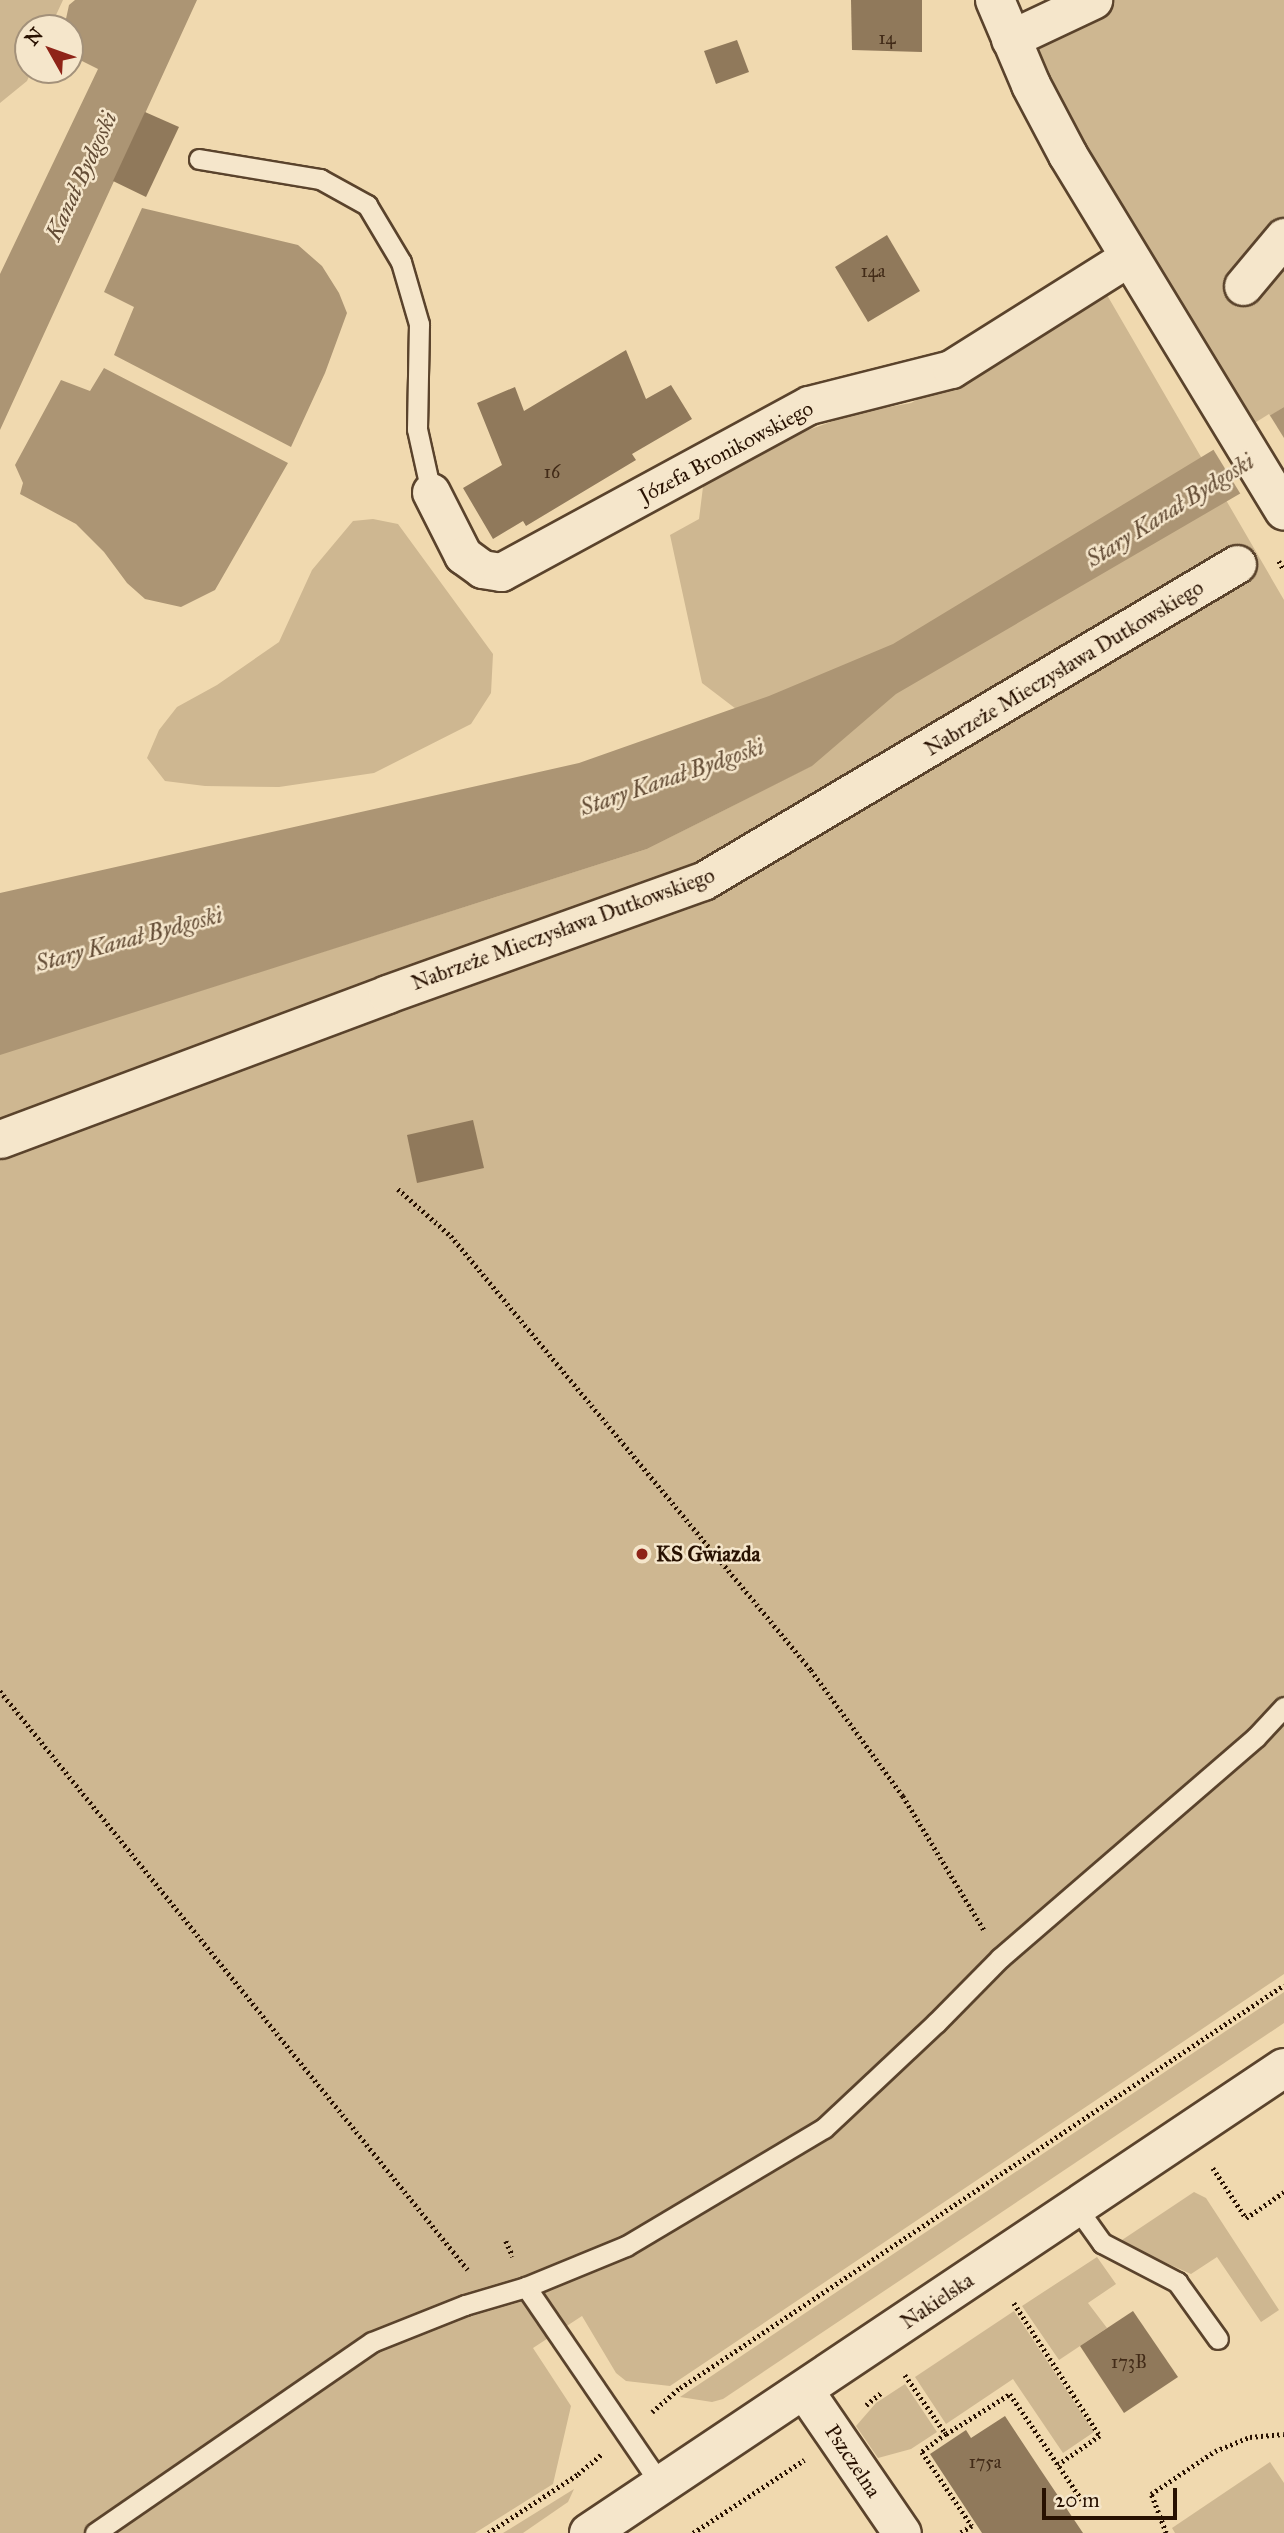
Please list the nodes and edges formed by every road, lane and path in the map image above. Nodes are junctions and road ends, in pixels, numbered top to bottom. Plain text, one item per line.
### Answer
1 (995, 0) edge
2 (1093, 0) edge
3 (1010, 39) junction
4 (199, 159) dead end
5 (1284, 237) edge
6 (1129, 257) junction
7 (1243, 286) dead end
8 (430, 492) joint
9 (1283, 509) edge
10 (1237, 564) dead end
11 (0, 1139) edge
12 (398, 1189) dead end
13 (0, 1691) edge
14 (1284, 1707) edge
15 (1000, 1958) junction
16 (1284, 1985) edge
17 (1284, 2068) edge
18 (1223, 2161) dead end
19 (1213, 2168) junction
20 (1202, 2175) dead end
21 (1284, 2192) edge
22 (1077, 2208) junction
23 (526, 2287) junction
24 (1025, 2295) dead end
25 (490, 2297) junction
26 (1014, 2303) junction
27 (1003, 2310) dead end
28 (1218, 2339) dead end
29 (916, 2368) dead end
30 (905, 2375) junction
31 (895, 2382) dead end
32 (886, 2389) dead end
33 (804, 2390) junction
34 (626, 2434) junction
35 (835, 2434) junction
36 (946, 2434) junction
37 (1284, 2434) edge
38 (1058, 2465) junction
39 (661, 2485) junction
40 (1082, 2500) dead end
41 (95, 2533) edge
42 (488, 2533) edge
43 (589, 2533) edge
44 (693, 2533) edge
45 (902, 2533) edge
46 (961, 2533) edge
47 (1166, 2533) edge

1 - 3 main road
2 - 3 street
3 - 6 main road
4 - 8 lane
5 - 7 street
6 - 8 street, Józefa Bronikowskiego
6 - 9 main road
10 - 11 street, Nabrzeże Mieczysława Dutkowskiego
12 - 15 path
13 - 25 path
14 - 15 lane
15 - 23 lane
16 - 34 path
17 - 22 main road, Nakielska
18 - 19 path
19 - 20 path
19 - 21 path
22 - 28 lane
22 - 33 main road, Nakielska
23 - 25 lane
23 - 34 lane
24 - 26 path
25 - 41 lane
26 - 27 path
26 - 38 path
29 - 30 path
30 - 31 path
30 - 36 path
32 - 35 path
33 - 35 street, Pszczelna
33 - 39 main road, Nakielska
34 - 39 lane
34 - 42 path
35 - 44 path
35 - 45 street, Pszczelna
36 - 38 path
36 - 46 path
37 - 47 path
38 - 40 path
39 - 43 main road, Nakielska

